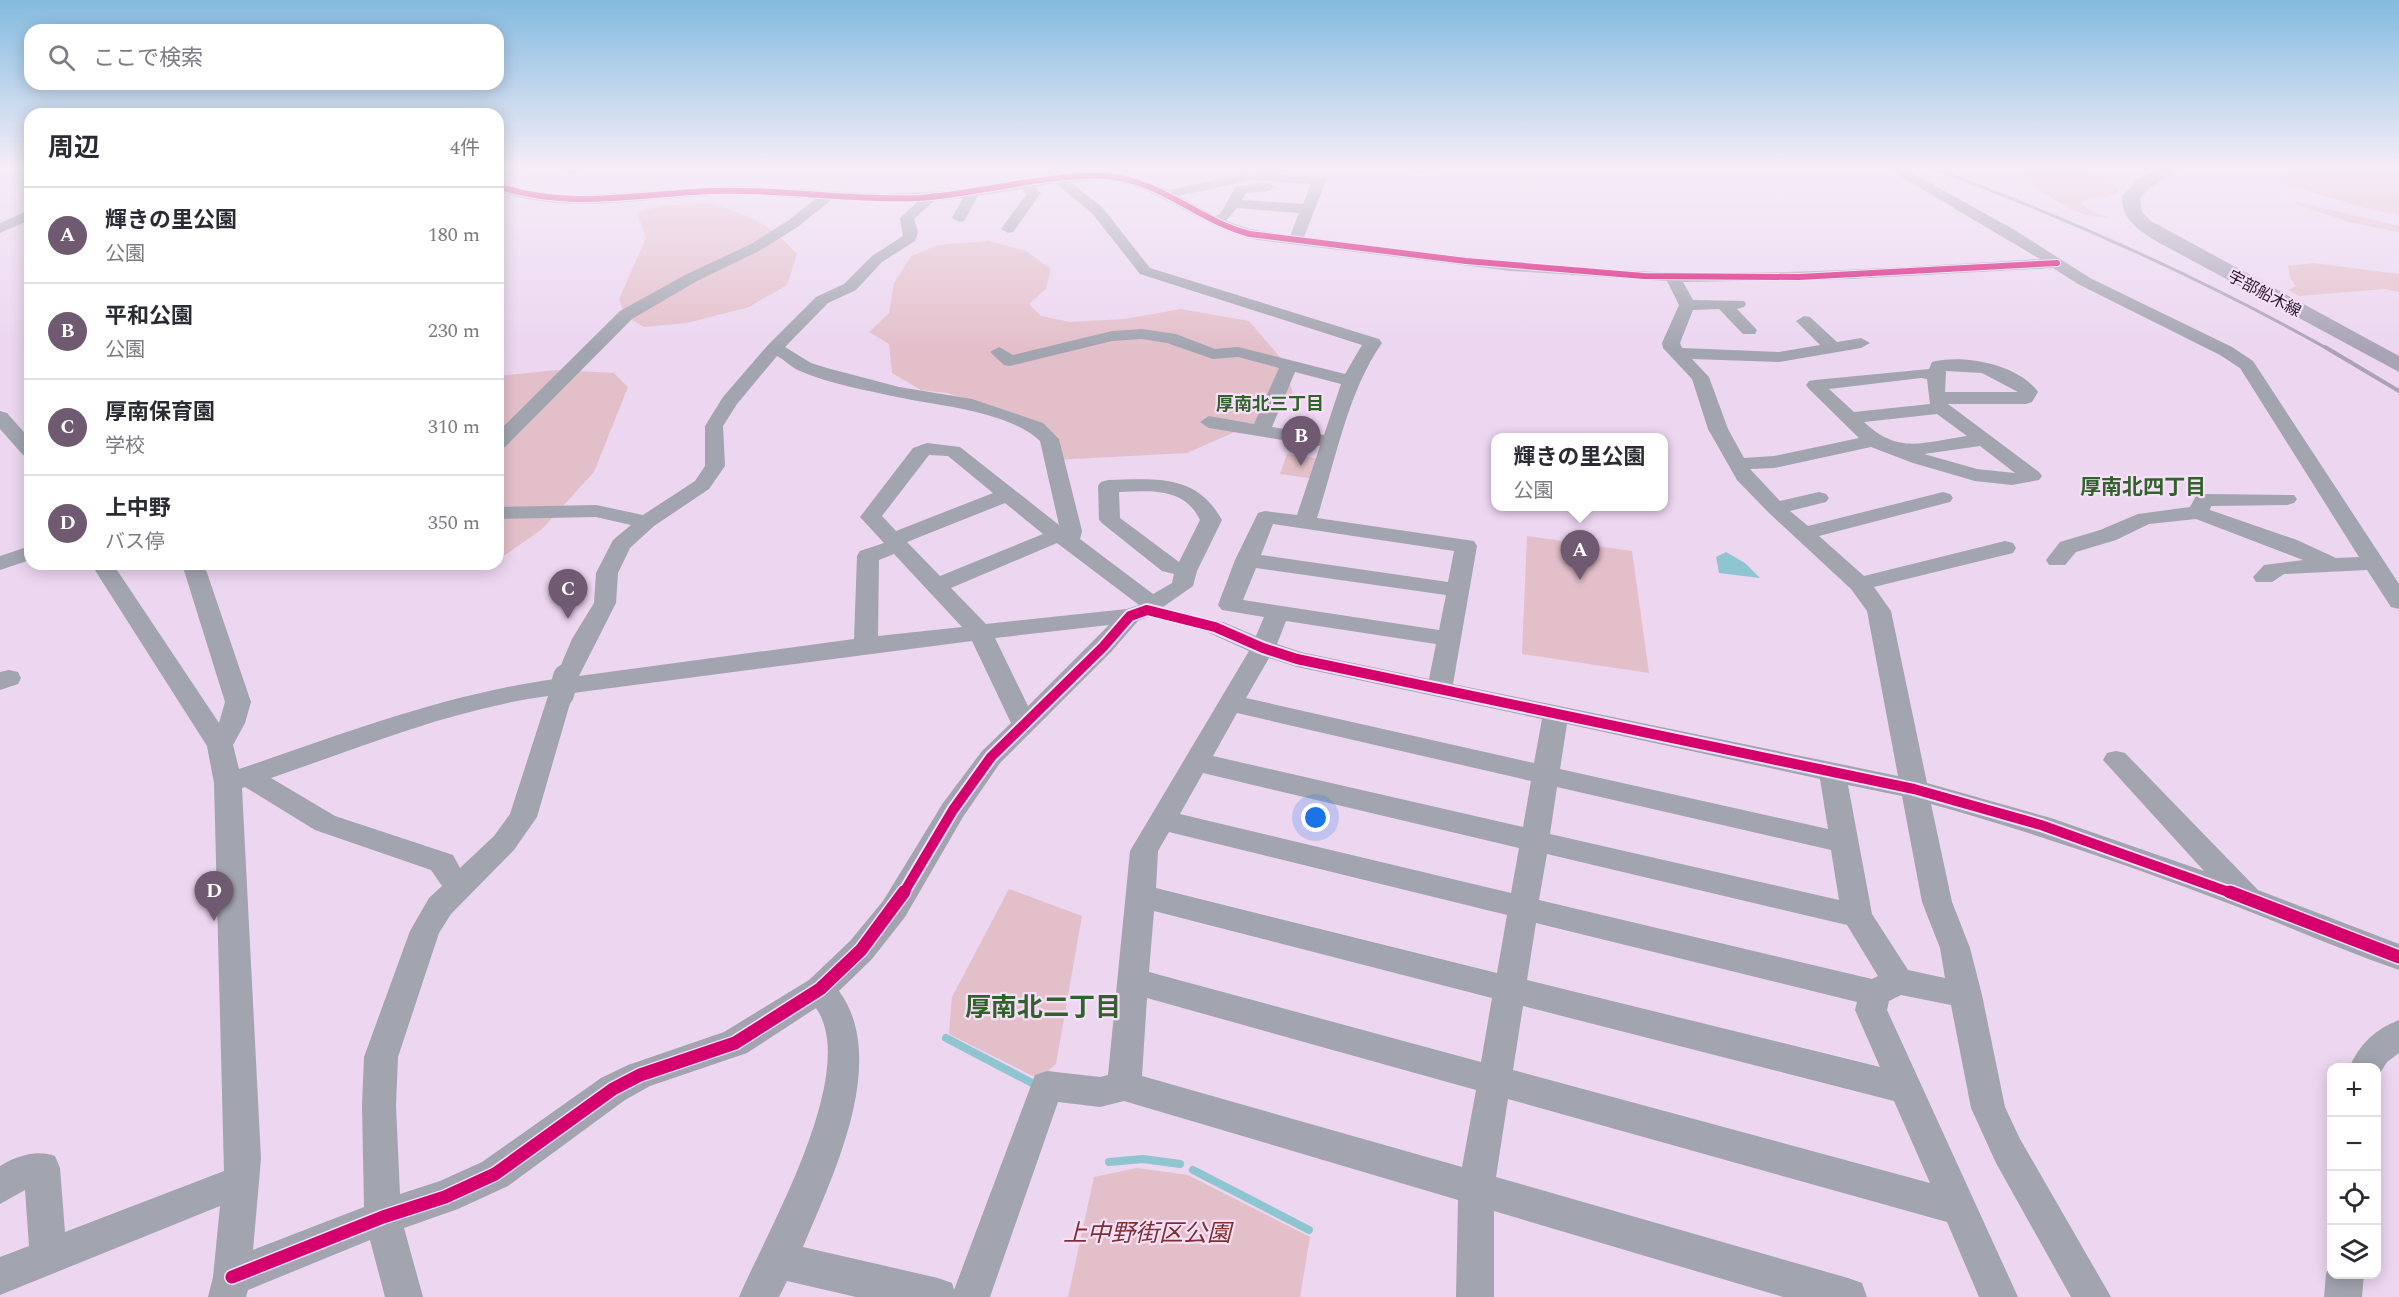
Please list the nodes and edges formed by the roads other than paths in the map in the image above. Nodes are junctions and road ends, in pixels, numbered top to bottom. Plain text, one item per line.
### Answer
1 (787, 228) edge
2 (910, 228) edge
3 (1111, 228) edge
4 (1230, 228) edge
5 (1300, 228) edge
6 (1998, 228) edge
7 (2151, 228) edge
8 (1295, 241) junction
9 (2056, 263) junction
10 (1672, 276) junction
11 (1687, 305) junction
12 (1804, 321) dead end
13 (1749, 330) dead end
14 (1861, 343) dead end
15 (1834, 348) junction
16 (774, 349) junction
17 (999, 352) dead end
18 (1679, 353) junction
19 (1289, 365) junction
20 (2399, 365) edge
21 (1936, 375) junction
22 (1351, 381) junction
23 (1939, 403) junction
24 (0, 417) edge
25 (1849, 418) junction
26 (1209, 422) dead end
27 (1261, 430) junction
28 (504, 437) edge
29 (1984, 440) junction
30 (1873, 441) junction
31 (1331, 442) junction
32 (24, 443) edge
33 (1899, 451) junction
34 (1737, 464) junction
35 (1008, 495) junction
36 (1819, 498) dead end
37 (1942, 498) dead end
38 (2288, 499) dead end
39 (1775, 508) junction
40 (504, 513) edge
41 (2198, 513) junction
42 (648, 522) junction
43 (1305, 523) junction
44 (1803, 534) junction
45 (1063, 538) junction
46 (894, 543) junction
47 (2005, 548) dead end
48 (24, 555) edge
49 (1246, 560) junction
50 (2057, 560) dead end
51 (0, 563) edge
52 (2374, 563) junction
53 (2333, 565) junction
54 (106, 570) edge
55 (195, 570) edge
56 (1186, 571) junction
57 (2264, 577) dead end
58 (1859, 584) junction
59 (936, 586) junction
60 (1458, 590) junction
61 (2399, 602) edge
62 (1143, 610) junction
63 (1278, 612) junction
64 (980, 632) junction
65 (1450, 639) junction
66 (866, 645) junction
67 (1263, 648) junction
68 (1440, 688) junction
69 (1229, 703) junction
70 (1556, 713) junction
71 (1025, 726) junction
72 (220, 745) junction
73 (2116, 760) dead end
74 (1197, 762) junction
75 (1832, 771) junction
76 (1546, 775) junction
77 (239, 780) junction
78 (1914, 789) junction
79 (1161, 820) junction
80 (1535, 839) junction
81 (1845, 843) junction
82 (459, 886) junction
83 (1141, 896) junction
84 (2249, 899) junction
85 (1522, 907) junction
86 (1857, 916) junction
87 (2399, 957) edge
88 (1133, 981) junction
89 (1886, 987) junction
90 (820, 989) junction
91 (1509, 989) junction
92 (1966, 995) junction
93 (2399, 1034) edge
94 (2369, 1063) edge
95 (1496, 1080) junction
96 (1124, 1086) junction
97 (1906, 1089) junction
98 (241, 1181) junction
99 (0, 1187) edge
100 (1476, 1188) junction
101 (1958, 1208) junction
102 (383, 1217) junction
103 (48, 1257) junction
104 (778, 1260) junction
105 (0, 1276) edge
106 (2345, 1279) edge
107 (230, 1287) edge
108 (404, 1297) edge
109 (758, 1297) edge
110 (938, 1297) edge
111 (971, 1297) edge
112 (1475, 1297) edge
113 (1848, 1297) edge
114 (1999, 1297) edge
115 (2092, 1297) edge
116 (2343, 1297) edge

1 - 28 street
2 - 16 street
3 - 22 street
4 - 8 street
5 - 8 street
6 - 9 street
7 - 20 main road, 宇部船木線
8 - 10 street
9 - 10 street
9 - 52 street
10 - 11 street
11 - 13 street
11 - 18 street
12 - 15 street
14 - 15 street
15 - 18 street
16 - 42 street
16 - 45 street
17 - 19 street
18 - 34 street
19 - 22 street
19 - 27 street
21 - 23 street
21 - 23 street
21 - 25 street
22 - 31 street
23 - 25 street
23 - 29 street
24 - 32 street
25 - 30 street
26 - 27 street
27 - 31 street
29 - 33 street
29 - 33 street
30 - 33 street
30 - 34 street
31 - 43 street
34 - 39 street
35 - 45 street
35 - 46 street
35 - 46 street
36 - 39 street
37 - 44 street
38 - 41 street
39 - 44 street
40 - 42 street
41 - 50 street
41 - 53 street
42 - 82 street
43 - 49 street
43 - 60 street
44 - 58 street
45 - 59 street
45 - 62 street
46 - 59 street
46 - 66 street
47 - 58 street
48 - 51 street
49 - 60 street
49 - 63 street
52 - 53 street
52 - 61 street
53 - 57 street
54 - 72 street
55 - 72 street
56 - 56 street
56 - 62 street
58 - 78 street
59 - 64 street
60 - 65 street
62 - 64 street
62 - 67 street
62 - 71 street
63 - 65 street
63 - 67 street
64 - 66 street
64 - 71 street
65 - 68 street
66 - 77 street
67 - 68 street
67 - 69 street
68 - 70 street
69 - 74 street
69 - 76 street
70 - 75 street
70 - 76 street
71 - 90 street
72 - 77 street
73 - 84 street
74 - 79 street
74 - 80 street
75 - 78 street
75 - 81 street
76 - 80 street
76 - 81 street
77 - 82 street
77 - 98 street
78 - 84 street
78 - 92 street
79 - 83 street
79 - 85 street
80 - 85 street
80 - 86 street
81 - 86 street
82 - 102 street
83 - 88 street
83 - 91 street
84 - 87 street
85 - 89 street
85 - 91 street
86 - 89 street
88 - 95 street
88 - 96 street
89 - 92 street
89 - 97 street
90 - 102 street
90 - 104 street
91 - 95 street
91 - 97 street
92 - 115 street
93 - 94 street
95 - 100 street
95 - 101 street
96 - 100 street
96 - 111 street
97 - 101 street
98 - 103 street
98 - 107 street
99 - 103 street
100 - 112 street
100 - 113 street
101 - 114 street
102 - 107 street
102 - 108 street
103 - 105 street
104 - 109 street
104 - 110 street
106 - 116 street

